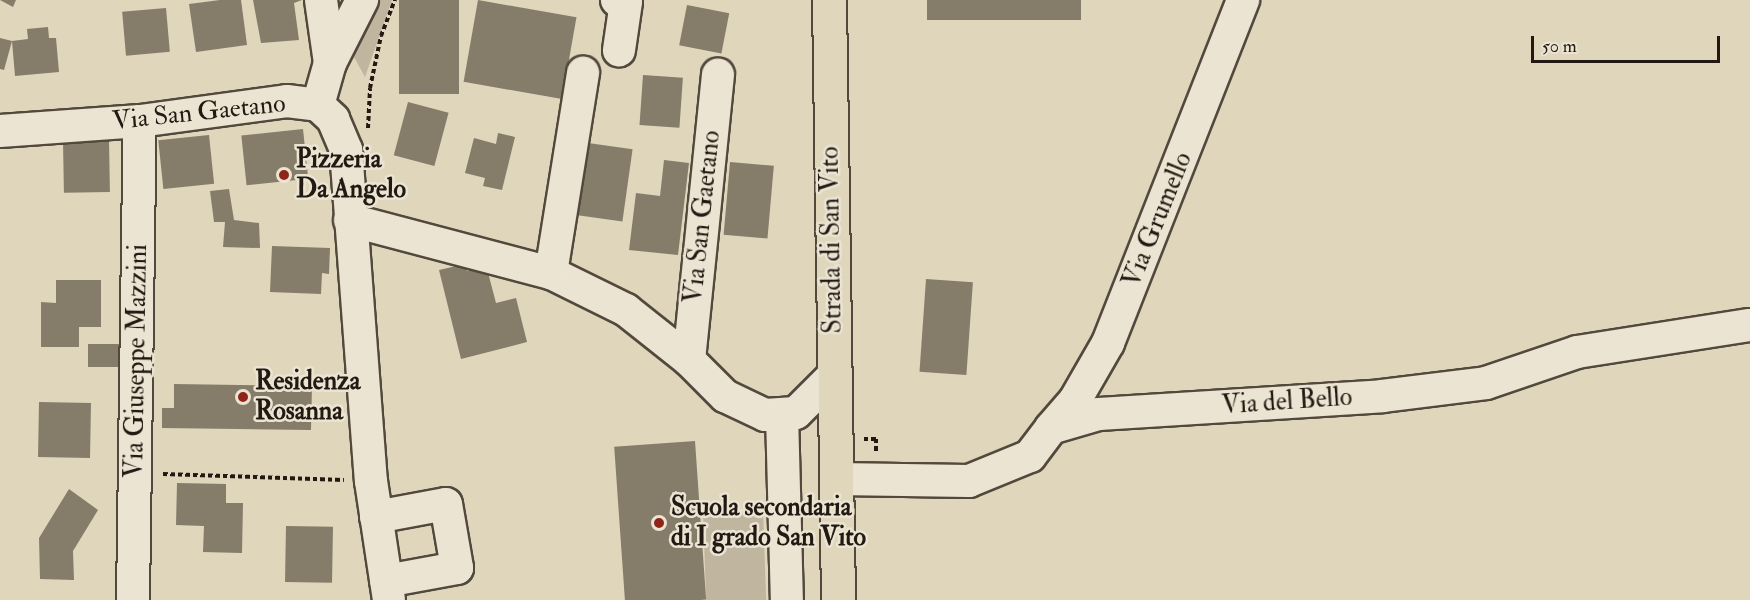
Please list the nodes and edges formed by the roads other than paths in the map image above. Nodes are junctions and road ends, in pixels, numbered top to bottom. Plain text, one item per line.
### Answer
1 (321, 0) edge
2 (362, 0) edge
3 (617, 0) edge
4 (830, 0) edge
5 (1243, 0) edge
6 (619, 50) dead end
7 (330, 63) junction
8 (583, 73) dead end
9 (718, 74) dead end
10 (318, 105) junction
11 (140, 121) junction
12 (0, 131) edge
13 (350, 220) junction
14 (551, 273) junction
15 (1750, 326) edge
16 (689, 360) junction
17 (833, 376) junction
18 (782, 414) junction
19 (1051, 428) junction
20 (837, 479) junction
21 (376, 517) junction
22 (388, 591) edge
23 (133, 600) edge
24 (788, 600) edge
25 (838, 600) edge

1 - 7 street
2 - 7 street
3 - 6 street
4 - 17 main road, Strada di San Vito
5 - 19 street, Via Grumello
7 - 10 street
8 - 14 street
9 - 16 street, Via San Gaetano
10 - 11 street, Via San Gaetano
10 - 13 street, Via San Gaetano
11 - 12 street, Via San Gaetano
11 - 23 street, Via Giuseppe Mazzini
13 - 14 street
13 - 21 street, Via San Gaetano
14 - 16 street
15 - 19 street, Via del Bello
16 - 18 street
17 - 18 street
17 - 20 main road, Strada di San Vito
18 - 24 street
19 - 20 street
20 - 25 main road, Strada di San Vito
21 - 22 street, Via San Gaetano
21 - 22 street

